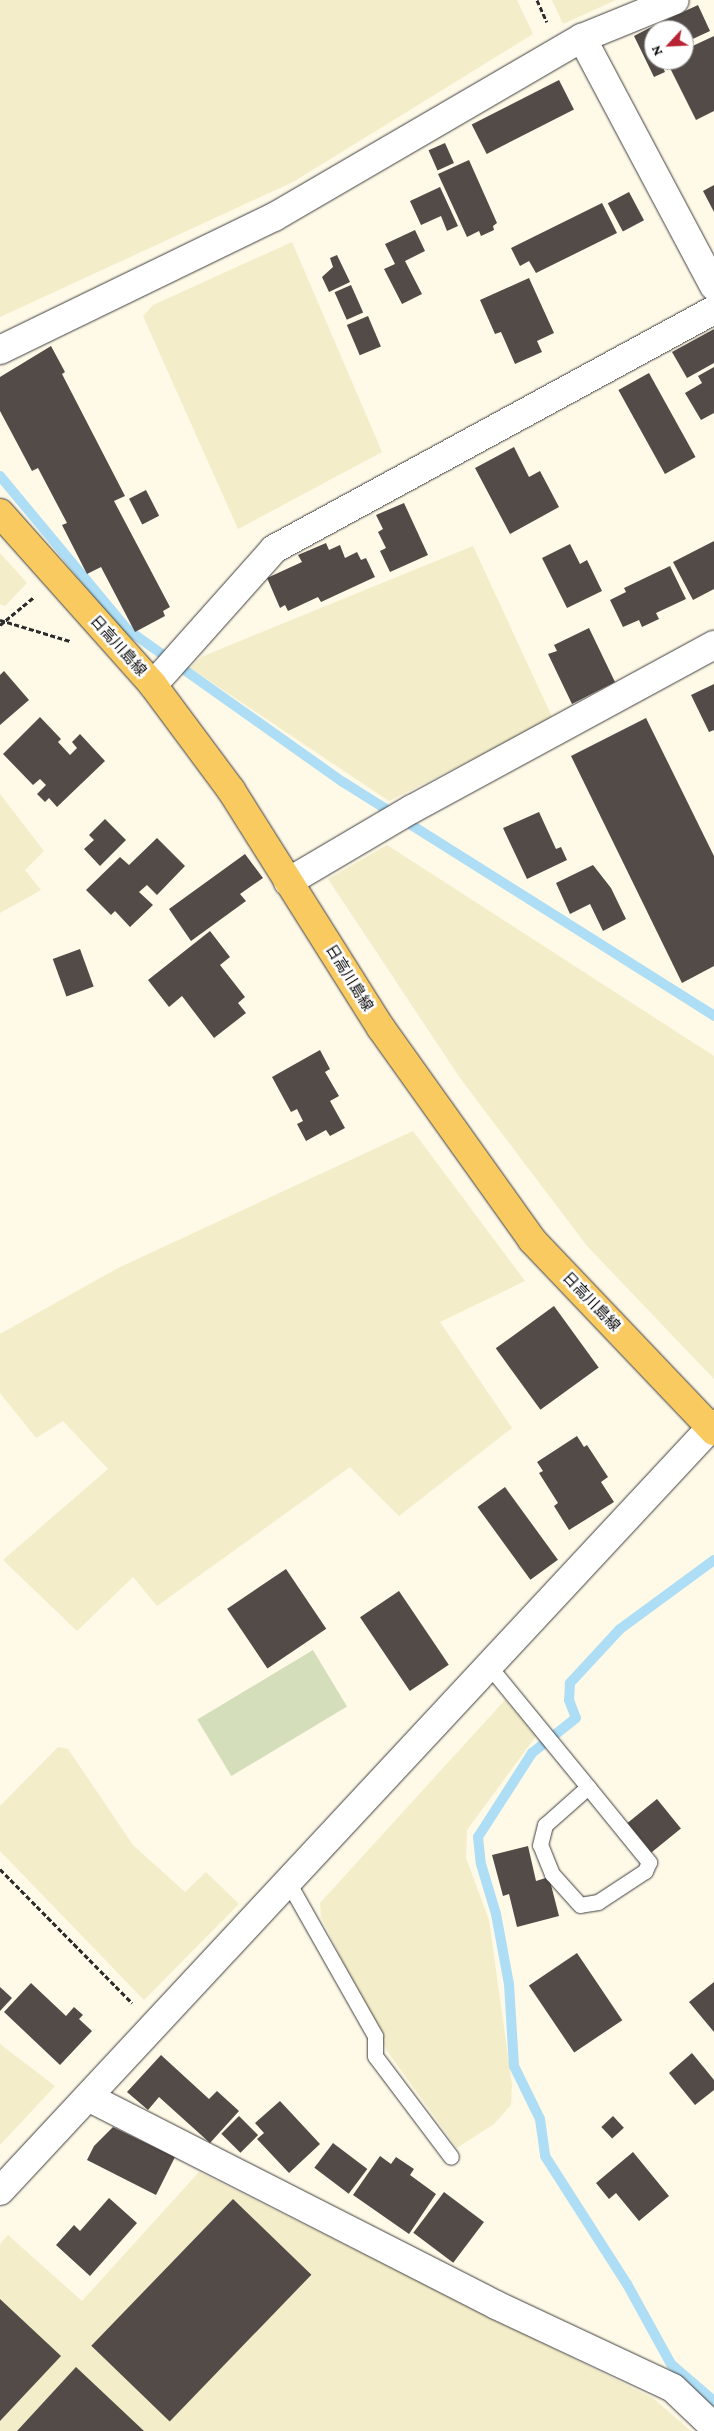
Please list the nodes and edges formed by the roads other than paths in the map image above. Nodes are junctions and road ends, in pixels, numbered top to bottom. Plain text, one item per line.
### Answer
1 (675, 0) edge
2 (582, 38) junction
3 (714, 286) edge
4 (714, 310) edge
5 (0, 350) edge
6 (0, 513) edge
7 (714, 644) edge
8 (153, 684) junction
9 (288, 882) junction
10 (713, 1428) edge
11 (489, 1666) junction
12 (588, 1787) junction
13 (288, 1882) junction
14 (88, 2097) junction
15 (451, 2157) dead end
16 (0, 2191) edge
17 (714, 2427) edge

1 - 2 street
2 - 3 street
2 - 5 street
4 - 8 street
6 - 8 main road, 日高川島線
7 - 9 street
8 - 9 main road, 日高川島線
9 - 10 main road, 日高川島線
10 - 11 street
11 - 12 lane
11 - 13 street
12 - 12 lane
13 - 14 street
13 - 15 lane
14 - 16 street
14 - 17 street

